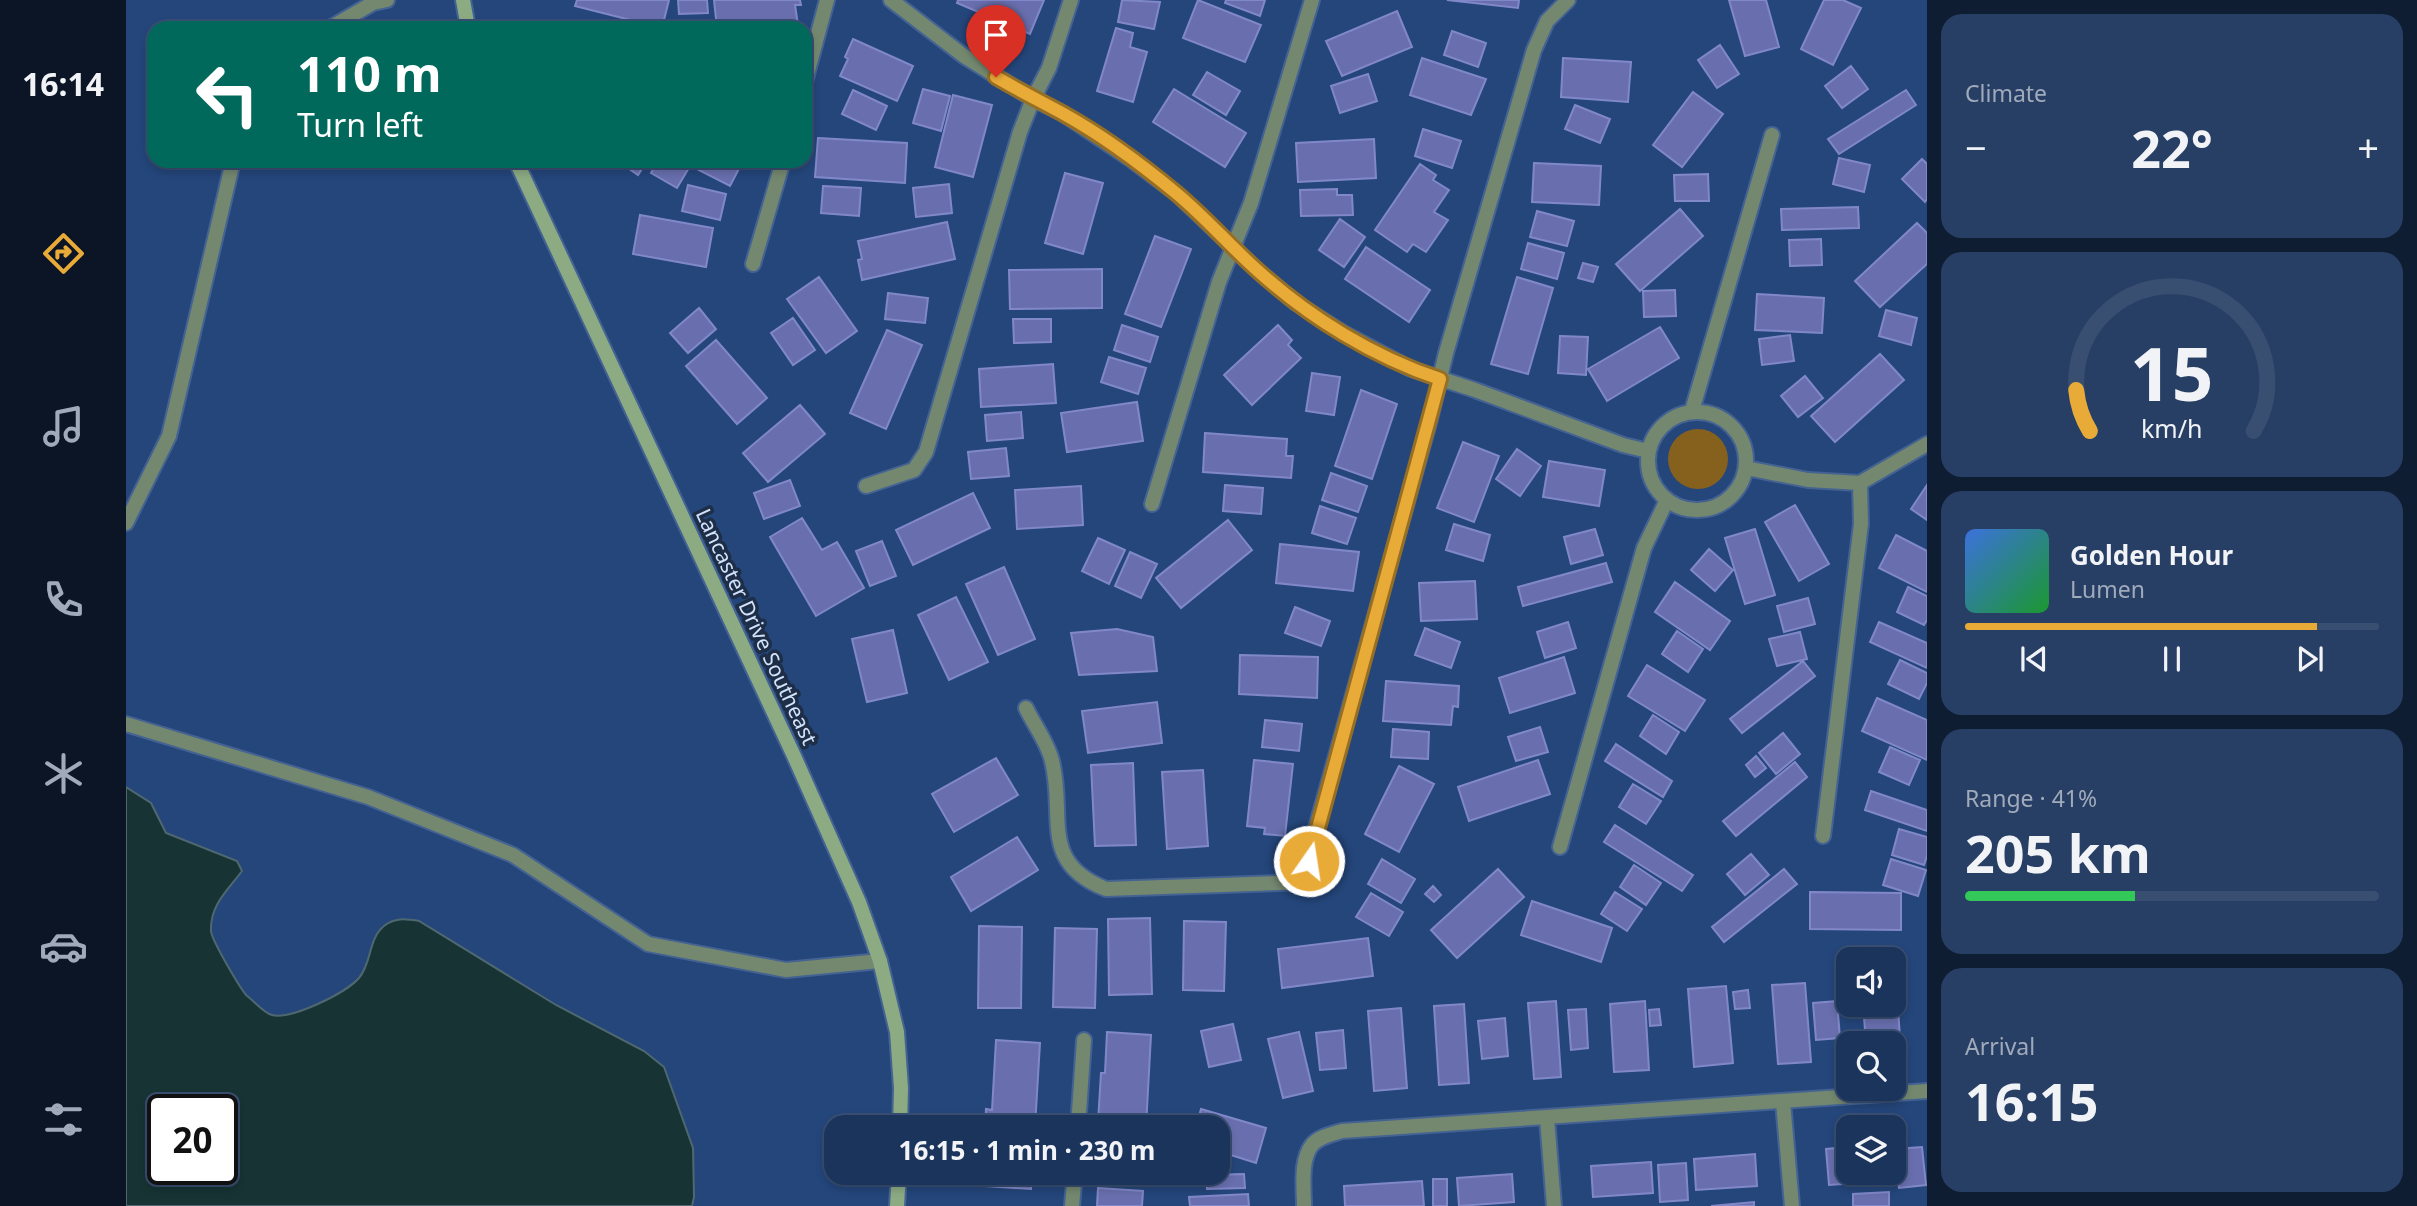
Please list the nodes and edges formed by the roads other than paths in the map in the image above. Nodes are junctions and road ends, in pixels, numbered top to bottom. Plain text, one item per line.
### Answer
1 (387, 0) edge
2 (463, 0) edge
3 (827, 0) edge
4 (891, 0) edge
5 (1071, 0) edge
6 (1312, 0) edge
7 (1568, 0) edge
8 (342, 21) edge
9 (467, 21) edge
10 (812, 55) edge
11 (1033, 99) junction
12 (1772, 135) dead end
13 (231, 168) edge
14 (519, 168) edge
15 (781, 168) edge
16 (1232, 247) junction
17 (753, 264) dead end
18 (1440, 379) junction
19 (1692, 411) junction
20 (1926, 442) edge
21 (1648, 451) junction
22 (1746, 468) junction
23 (1860, 483) junction
24 (866, 486) dead end
25 (1667, 500) junction
26 (1152, 504) dead end
27 (126, 523) edge
28 (1026, 708) dead end
29 (126, 724) edge
30 (1823, 836) dead end
31 (1560, 848) dead end
32 (880, 961) junction
33 (1084, 1040) dead end
34 (1927, 1090) edge
35 (1783, 1102) junction
36 (900, 1115) edge
37 (1079, 1115) edge
38 (1547, 1118) junction
39 (898, 1185) edge
40 (1074, 1185) edge
41 (897, 1206) edge
42 (1072, 1206) edge
43 (1304, 1206) edge
44 (1554, 1206) edge
45 (1792, 1206) edge

1 - 8 street
2 - 9 main road
3 - 10 street
4 - 11 street
5 - 11 street
6 - 16 street
7 - 18 street
11 - 16 street
11 - 24 street
12 - 19 street
13 - 27 street
14 - 32 main road, Lancaster Drive Southeast
15 - 17 street
16 - 18 street
16 - 26 street
18 - 21 street
18 - 28 street
19 - 21 street
19 - 22 street
20 - 23 street
21 - 25 street
22 - 23 street
22 - 25 street
23 - 30 street
25 - 31 street
29 - 32 street
32 - 36 main road, Lancaster Drive Southeast
33 - 37 street
34 - 35 street
35 - 38 street
35 - 45 street
38 - 43 street
38 - 44 street
39 - 41 main road
40 - 42 street

